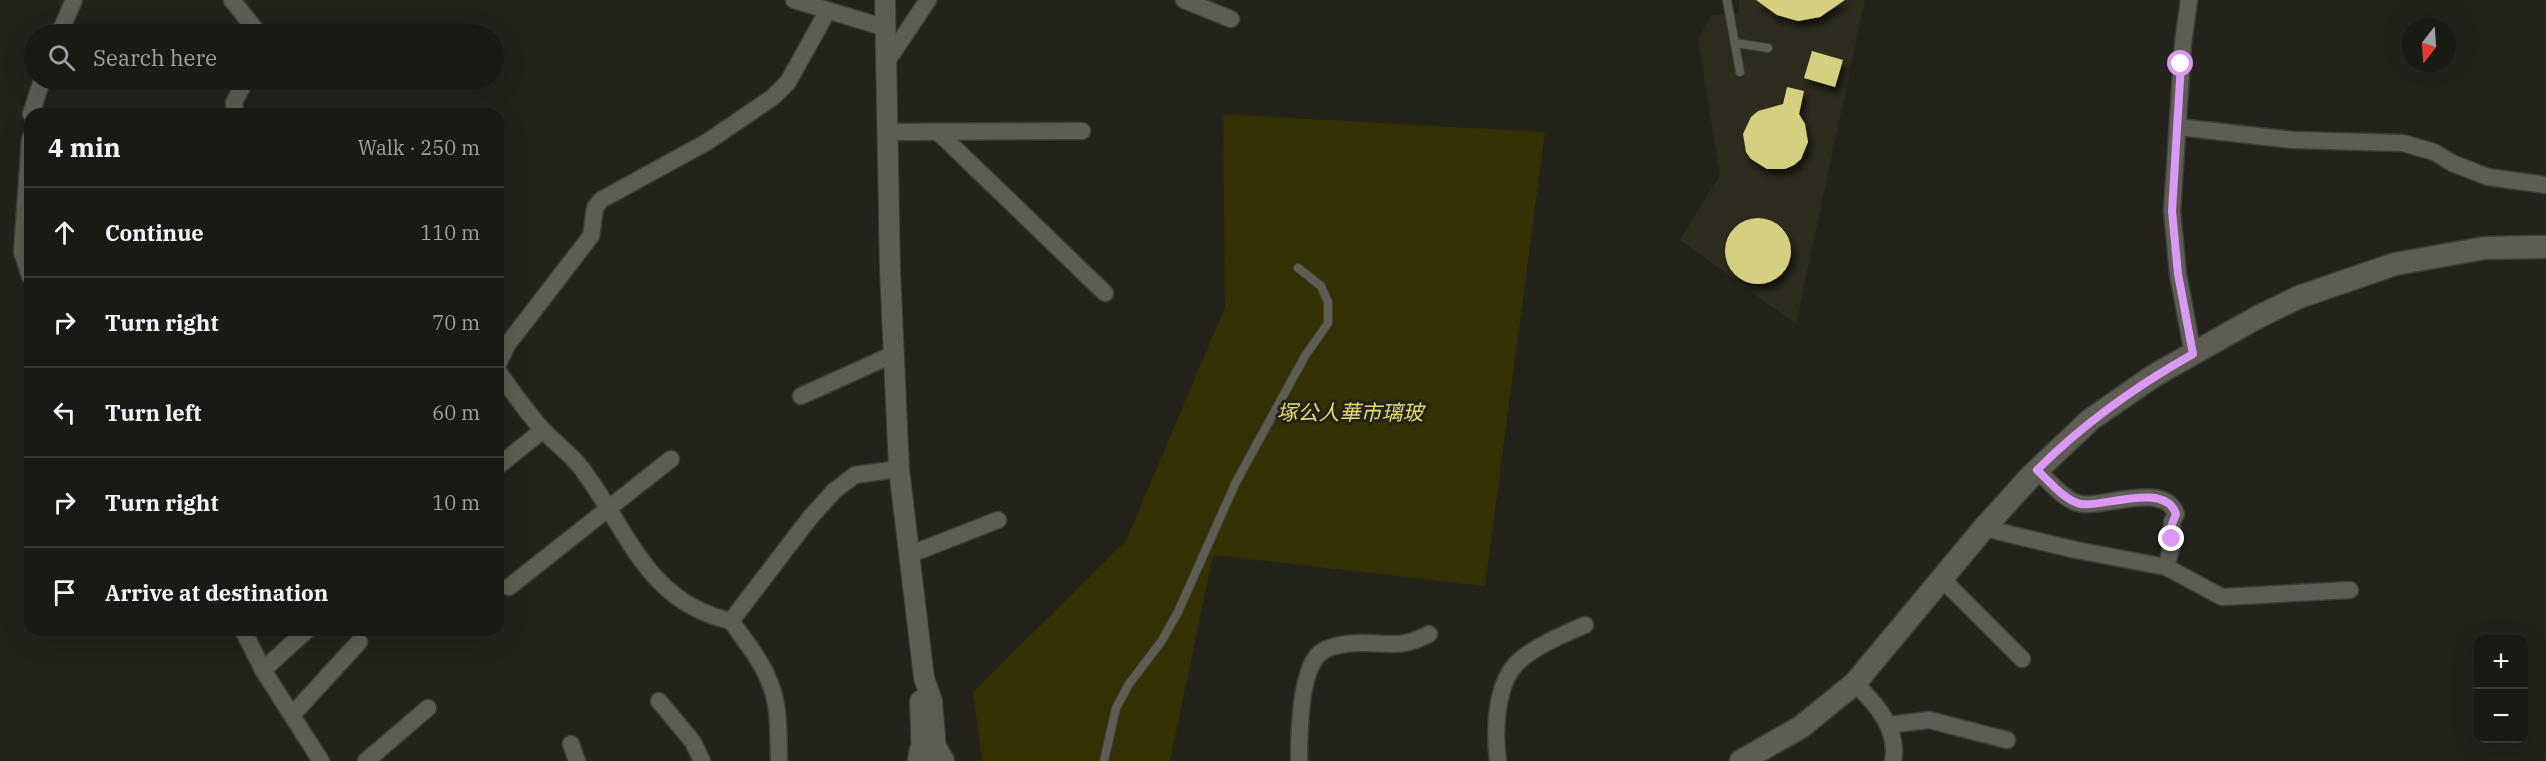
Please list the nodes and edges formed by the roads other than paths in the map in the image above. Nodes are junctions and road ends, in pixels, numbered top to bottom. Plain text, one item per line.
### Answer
1 (74, 0) edge
2 (232, 0) edge
3 (794, 0) edge
4 (885, 0) edge
5 (928, 0) edge
6 (1184, 0) edge
7 (1727, 0) edge
8 (2189, 0) edge
9 (828, 12) junction
10 (1231, 19) dead end
11 (63, 24) edge
12 (251, 24) edge
13 (886, 28) junction
14 (1735, 44) junction
15 (1767, 48) dead end
16 (887, 61) junction
17 (1740, 72) dead end
18 (39, 90) edge
19 (241, 90) edge
20 (33, 108) edge
21 (234, 108) edge
22 (2178, 127) junction
23 (1082, 131) dead end
24 (888, 132) junction
25 (938, 132) junction
26 (2546, 185) edge
27 (24, 230) edge
28 (2546, 247) edge
29 (24, 258) edge
30 (1298, 268) dead end
31 (1105, 293) dead end
32 (504, 351) edge
33 (894, 354) junction
34 (2193, 354) junction
35 (504, 379) edge
36 (801, 396) dead end
37 (543, 430) junction
38 (671, 459) dead end
39 (504, 461) edge
40 (899, 469) junction
41 (2037, 470) junction
42 (608, 509) junction
43 (998, 520) dead end
44 (1984, 528) junction
45 (910, 554) junction
46 (2166, 567) junction
47 (1942, 579) junction
48 (509, 587) dead end
49 (2350, 590) dead end
50 (731, 621) junction
51 (1585, 625) dead end
52 (1430, 634) dead end
53 (246, 636) edge
54 (301, 636) edge
55 (359, 642) dead end
56 (2022, 659) dead end
57 (263, 670) junction
58 (1855, 683) junction
59 (659, 701) dead end
60 (428, 708) dead end
61 (292, 715) junction
62 (1888, 725) junction
63 (2007, 740) dead end
64 (571, 744) dead end
65 (930, 757) edge
66 (321, 761) edge
67 (366, 761) edge
68 (577, 761) edge
69 (702, 761) edge
70 (779, 761) edge
71 (1104, 761) edge
72 (1299, 761) edge
73 (1498, 761) edge
74 (1741, 761) edge
75 (1893, 761) edge

1 - 11 street
2 - 12 street
3 - 9 street
4 - 13 street
5 - 16 street
6 - 10 street
7 - 14 lane
8 - 22 street
9 - 13 street
9 - 32 street
13 - 16 street
14 - 15 lane
14 - 17 lane
16 - 24 street
18 - 20 street
19 - 21 street
22 - 26 street
22 - 34 street
23 - 25 street
24 - 25 street
24 - 33 street
25 - 31 street
27 - 29 street
28 - 34 main road
30 - 71 lane
33 - 36 street
33 - 40 street
34 - 41 main road
35 - 37 street
37 - 39 street
37 - 42 street
38 - 42 street
40 - 45 street
40 - 50 street
41 - 44 main road
41 - 46 street
42 - 48 street
42 - 50 street
43 - 45 street
44 - 46 street
44 - 47 main road
45 - 65 street
46 - 49 street
47 - 56 street
47 - 58 main road
50 - 70 street
51 - 73 street
52 - 72 street
53 - 57 street
54 - 57 street
55 - 61 street
57 - 61 street
58 - 62 street
58 - 74 main road
59 - 69 street
60 - 67 street
61 - 66 street
62 - 63 street
62 - 75 street
64 - 68 street

